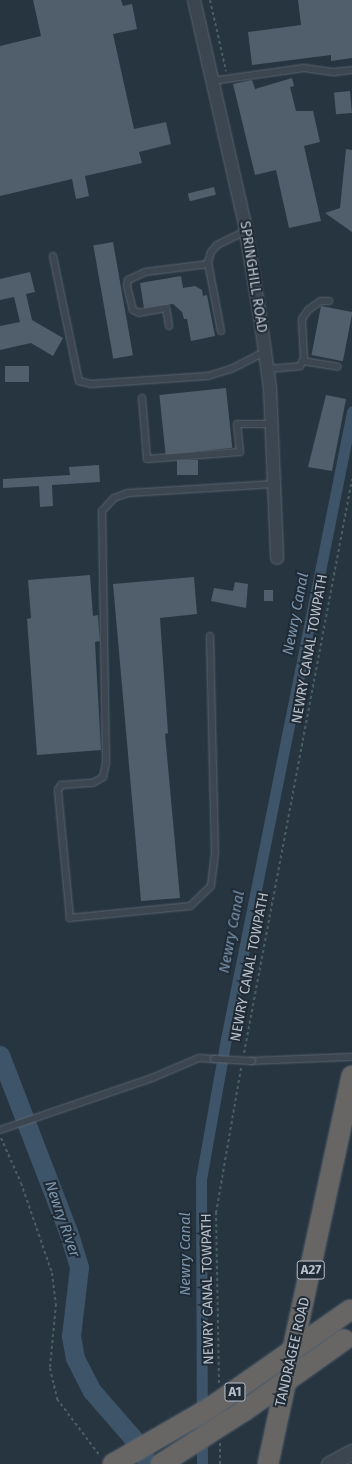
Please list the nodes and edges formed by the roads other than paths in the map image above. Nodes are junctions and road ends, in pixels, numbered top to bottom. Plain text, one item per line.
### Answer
1 (194, 0) edge
2 (352, 70) edge
3 (212, 81) junction
4 (246, 231) junction
5 (53, 256) dead end
6 (208, 264) junction
7 (329, 301) dead end
8 (170, 326) dead end
9 (221, 332) dead end
10 (265, 352) junction
11 (302, 361) junction
12 (338, 367) dead end
13 (268, 369) junction
14 (142, 398) dead end
15 (273, 424) junction
16 (276, 484) junction
17 (278, 558) dead end
18 (210, 636) dead end
19 (352, 1058) edge
20 (352, 1076) edge
21 (3, 1130) edge
22 (351, 1309) edge
23 (348, 1337) edge
24 (352, 1452) edge
25 (107, 1461) edge
26 (161, 1464) edge
27 (268, 1464) edge
28 (329, 1464) edge

1 - 3 street, SPRINGHILL ROAD
2 - 3 lane
3 - 4 street, SPRINGHILL ROAD
4 - 6 lane
4 - 10 street, SPRINGHILL ROAD
5 - 10 lane
6 - 8 lane
6 - 9 lane
7 - 11 lane
10 - 13 street, SPRINGHILL ROAD
11 - 12 lane
11 - 13 lane
13 - 15 street, SPRINGHILL ROAD
14 - 15 lane
15 - 16 street, SPRINGHILL ROAD
16 - 17 street, SPRINGHILL ROAD
16 - 18 lane
19 - 21 lane, bridge
20 - 27 highway, TANDRAGEE ROAD / A27
22 - 25 highway, A1, bridge
23 - 26 highway, A1, bridge
24 - 28 street

